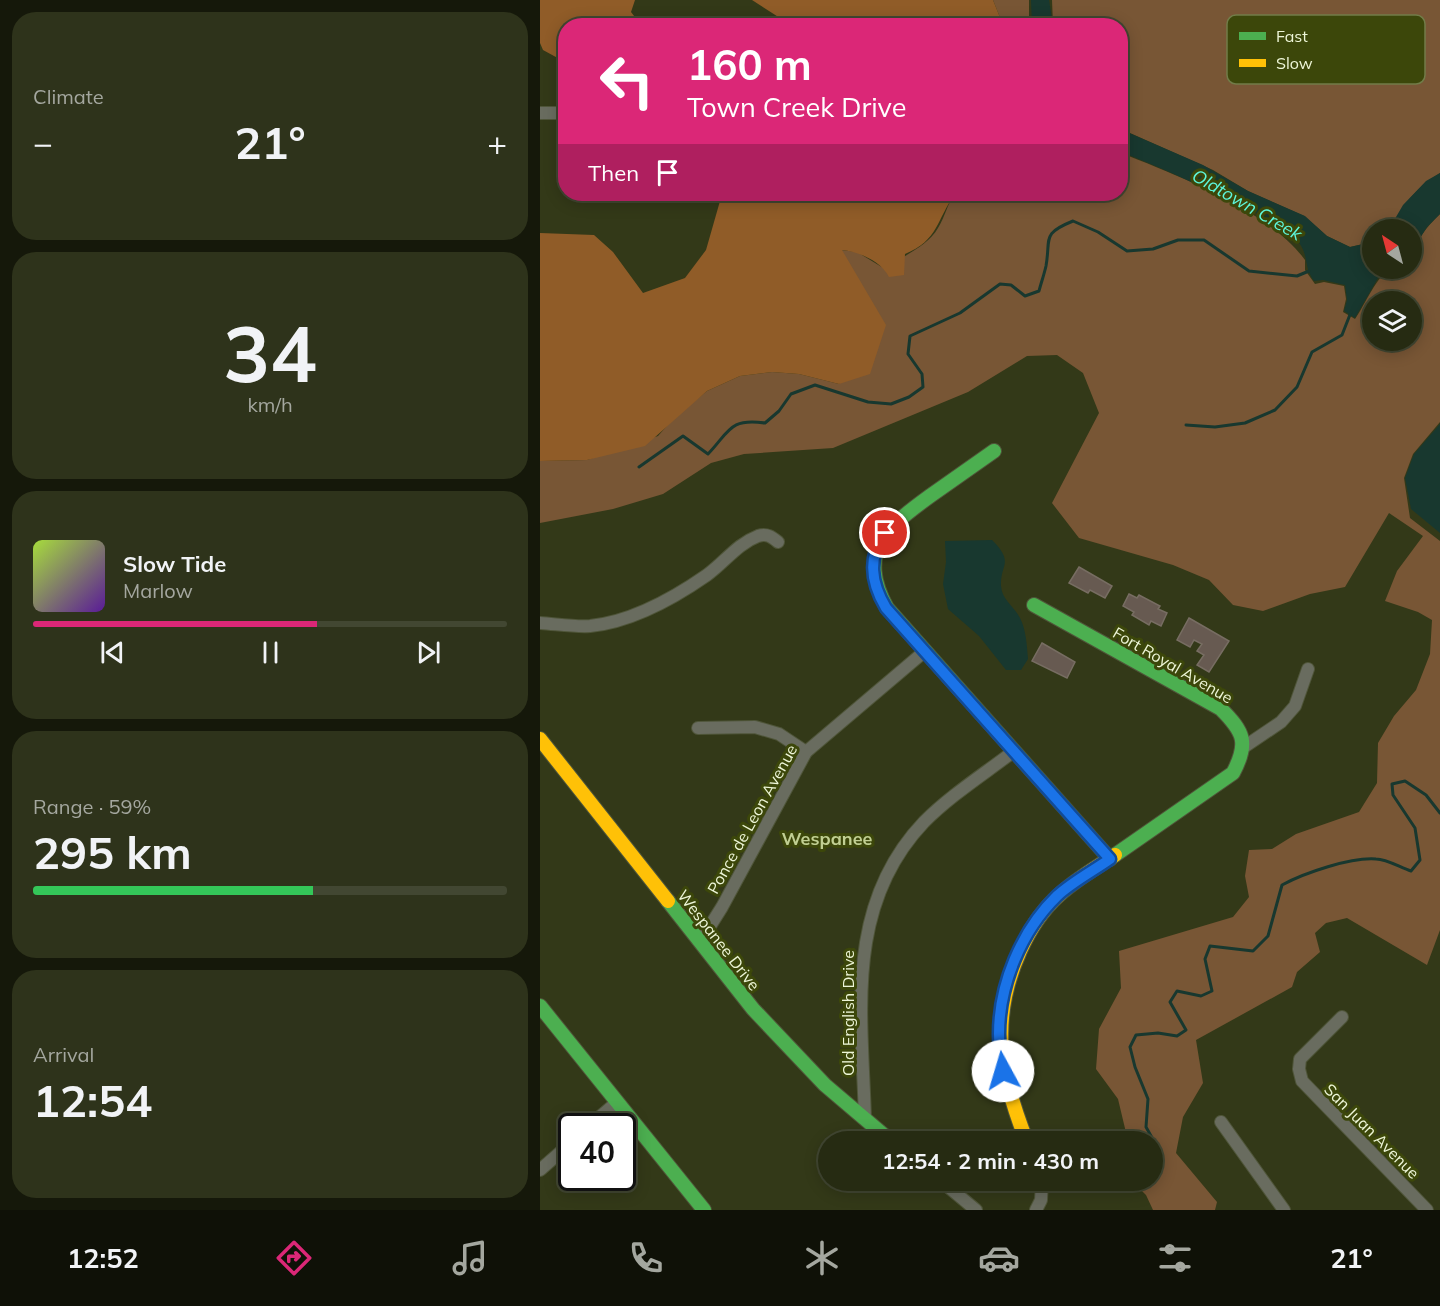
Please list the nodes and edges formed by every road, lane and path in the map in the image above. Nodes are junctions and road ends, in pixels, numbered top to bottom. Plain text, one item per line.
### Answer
1 (540, 113) edge
2 (558, 113) edge
3 (994, 451) dead end
4 (778, 542) dead end
5 (1034, 605) dead end
6 (540, 623) edge
7 (925, 651) junction
8 (1308, 669) dead end
9 (698, 728) dead end
10 (540, 739) edge
11 (1244, 747) junction
12 (1014, 751) junction
13 (806, 752) junction
14 (1110, 859) junction
15 (700, 942) junction
16 (540, 1006) edge
17 (1342, 1017) dead end
18 (616, 1103) junction
19 (605, 1113) edge
20 (865, 1119) junction
21 (1221, 1122) dead end
22 (879, 1131) edge
23 (1023, 1131) edge
24 (558, 1154) edge
25 (540, 1170) edge
26 (953, 1191) edge
27 (1041, 1191) edge
28 (704, 1210) edge
29 (976, 1210) edge
30 (1036, 1210) edge
31 (1284, 1210) edge
32 (1427, 1210) edge

1 - 2 street
3 - 7 street
4 - 6 street
5 - 11 street, Fort Royal Avenue
7 - 12 street
7 - 13 street, Ponce de Leon Avenue
8 - 11 street
9 - 13 street
10 - 15 street, Wespanee Drive
11 - 14 street
12 - 14 street
12 - 20 street, Old English Drive
13 - 15 street, Ponce de Leon Avenue
14 - 23 street
15 - 20 street, Wespanee Drive
16 - 18 street
17 - 32 street, San Juan Avenue
18 - 19 street
18 - 28 street
20 - 22 street, Wespanee Drive
21 - 31 street
24 - 25 street
26 - 29 street
27 - 30 street

